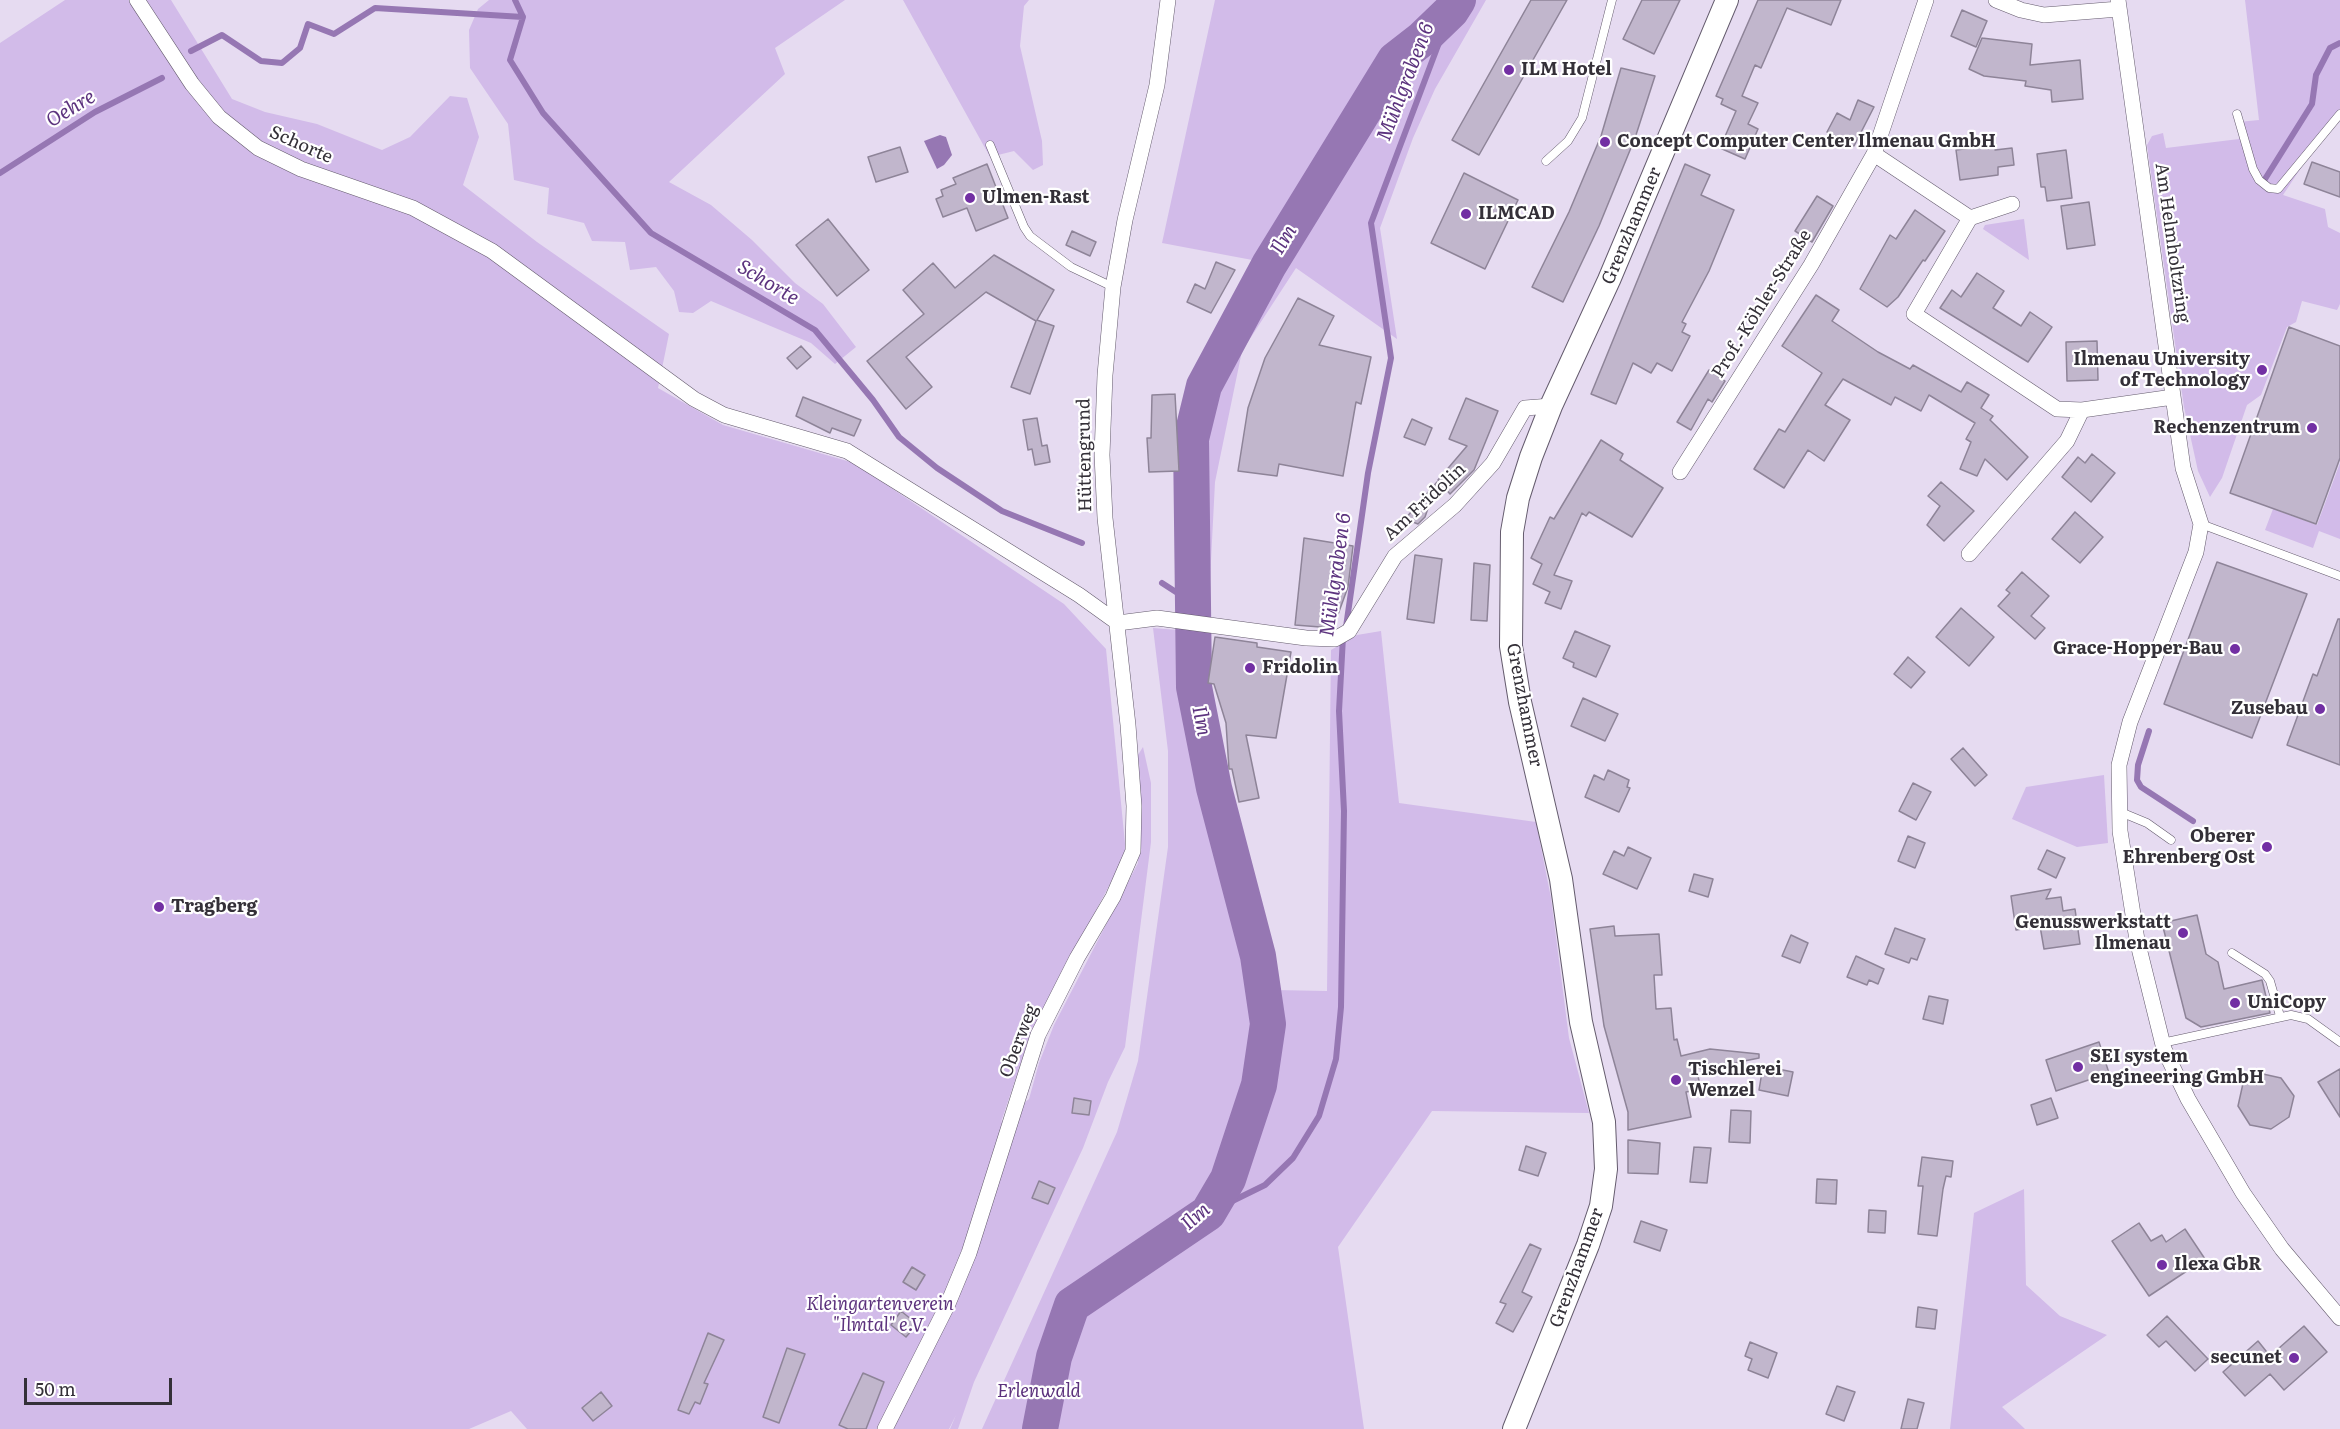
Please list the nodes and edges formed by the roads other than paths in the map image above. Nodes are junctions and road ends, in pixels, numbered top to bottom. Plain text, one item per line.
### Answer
1 (137, 0) edge
2 (1168, 0) edge
3 (1612, 0) edge
4 (1727, 0) edge
5 (1926, 0) edge
6 (1996, 0) edge
7 (2119, 4) edge
8 (2237, 114) dead end
9 (2340, 114) edge
10 (990, 145) dead end
11 (1874, 154) junction
12 (1546, 161) dead end
13 (2012, 204) dead end
14 (1970, 218) junction
15 (1113, 287) junction
16 (2173, 397) junction
17 (1551, 406) junction
18 (2082, 410) junction
19 (1680, 472) dead end
20 (2201, 524) junction
21 (1969, 554) dead end
22 (2340, 576) edge
23 (1118, 623) junction
24 (2118, 811) junction
25 (2170, 840) dead end
26 (2232, 953) dead end
27 (2280, 1016) junction
28 (2340, 1042) edge
29 (2162, 1043) junction
30 (2340, 1318) edge
31 (885, 1429) edge
32 (1514, 1429) edge

1 - 23 street, Schorte
2 - 15 street, Hüttengrund
3 - 12 lane
4 - 17 main road, Grenzhammer
5 - 11 street, Prof.-Köhler-Straße
6 - 7 street
7 - 16 street, Am Helmholtzring
8 - 9 lane
10 - 15 lane
11 - 14 street
11 - 19 street, Prof.-Köhler-Straße
13 - 14 street
14 - 18 street
15 - 23 street, Hüttengrund
16 - 18 street
16 - 20 street, Am Helmholtzring
17 - 23 street, Am Fridolin
17 - 32 main road, Grenzhammer
18 - 21 street
20 - 22 lane
20 - 24 street
23 - 31 street, Oberweg
24 - 25 lane
24 - 29 street
26 - 27 lane
27 - 28 lane
27 - 29 lane
29 - 30 street

